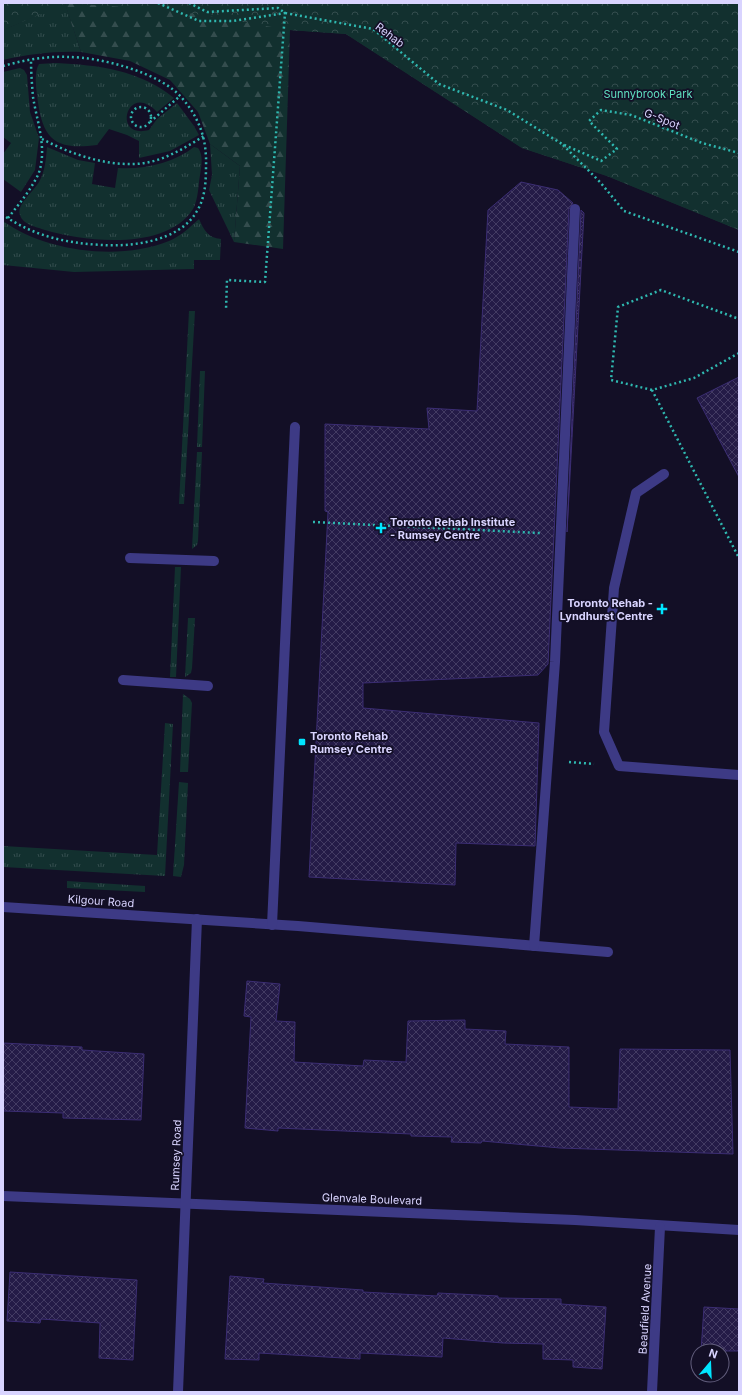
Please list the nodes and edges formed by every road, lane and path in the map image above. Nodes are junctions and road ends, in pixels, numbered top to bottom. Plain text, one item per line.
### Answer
1 (158, 3) edge
2 (189, 3) edge
3 (285, 13) junction
4 (31, 60) junction
5 (3, 66) edge
6 (180, 96) junction
7 (150, 122) junction
8 (204, 136) junction
9 (42, 139) junction
10 (562, 144) junction
11 (739, 153) edge
12 (575, 209) dead end
13 (3, 215) edge
14 (8, 218) junction
15 (739, 252) edge
16 (226, 310) dead end
17 (739, 319) edge
18 (739, 353) edge
19 (652, 390) junction
20 (295, 427) dead end
21 (664, 474) dead end
22 (313, 522) dead end
23 (561, 534) junction
24 (130, 558) dead end
25 (739, 558) edge
26 (214, 561) dead end
27 (123, 680) dead end
28 (208, 686) dead end
29 (548, 760) junction
30 (619, 766) junction
31 (739, 775) edge
32 (3, 907) edge
33 (197, 919) junction
34 (272, 925) junction
35 (534, 946) junction
36 (608, 952) dead end
37 (3, 1196) edge
38 (186, 1204) junction
39 (660, 1227) junction
40 (739, 1230) edge
41 (178, 1392) edge
42 (652, 1392) edge

1 - 3 path
2 - 3 path, Rehab
3 - 10 path, Rehab
3 - 16 path
4 - 5 path
4 - 6 path
4 - 9 path
6 - 7 path
6 - 8 path
7 - 7 path
8 - 9 path
8 - 14 path
9 - 14 path
10 - 11 path, G-Spot
10 - 15 path
12 - 23 street
13 - 14 path
17 - 19 path
18 - 19 path
19 - 25 path
20 - 34 street
21 - 30 street
22 - 23 path
23 - 29 street
24 - 26 street
27 - 28 street
29 - 30 path
29 - 35 street
30 - 31 street
32 - 33 street, Kilgour Road
33 - 34 street, Kilgour Road
33 - 38 street, Rumsey Road
34 - 35 street, Kilgour Road
35 - 36 street, Kilgour Road
37 - 38 street, Glenvale Boulevard
38 - 39 street, Glenvale Boulevard
38 - 41 street, Rumsey Road
39 - 40 street, Glenvale Boulevard
39 - 42 street, Beaufield Avenue

